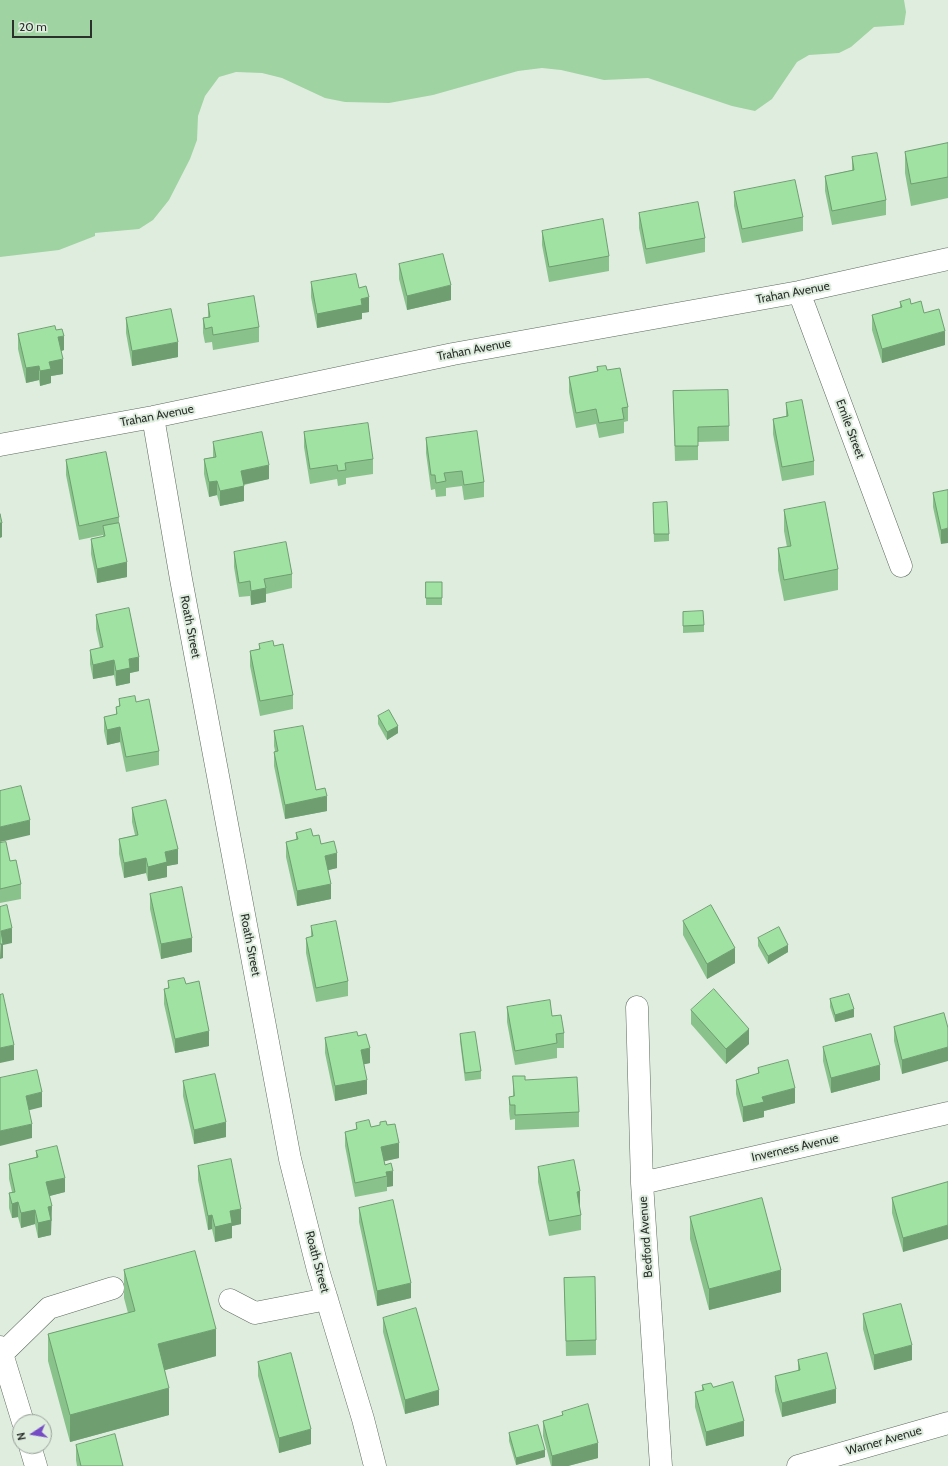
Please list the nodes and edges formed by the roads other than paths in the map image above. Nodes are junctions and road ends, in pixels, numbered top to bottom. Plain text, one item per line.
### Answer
1 (948, 259) edge
2 (799, 292) junction
3 (153, 417) junction
4 (0, 445) edge
5 (901, 566) dead end
6 (637, 1007) dead end
7 (948, 1113) edge
8 (642, 1183) junction
9 (113, 1288) dead end
10 (327, 1299) junction
11 (230, 1300) dead end
12 (1, 1350) edge
13 (21, 1414) edge
14 (948, 1423) edge
15 (32, 1454) edge
16 (36, 1466) edge
17 (375, 1466) edge
18 (660, 1466) edge
19 (798, 1466) edge

1 - 2 street, Trahan Avenue
2 - 3 street, Trahan Avenue
2 - 5 street, Emile Street
3 - 4 street, Trahan Avenue
3 - 10 street, Roath Street
6 - 8 street, Bedford Avenue
7 - 8 street, Inverness Avenue
8 - 18 street, Bedford Avenue
9 - 12 street
10 - 11 street
10 - 17 street, Roath Street
12 - 13 street
14 - 19 street, Warner Avenue
15 - 16 street

